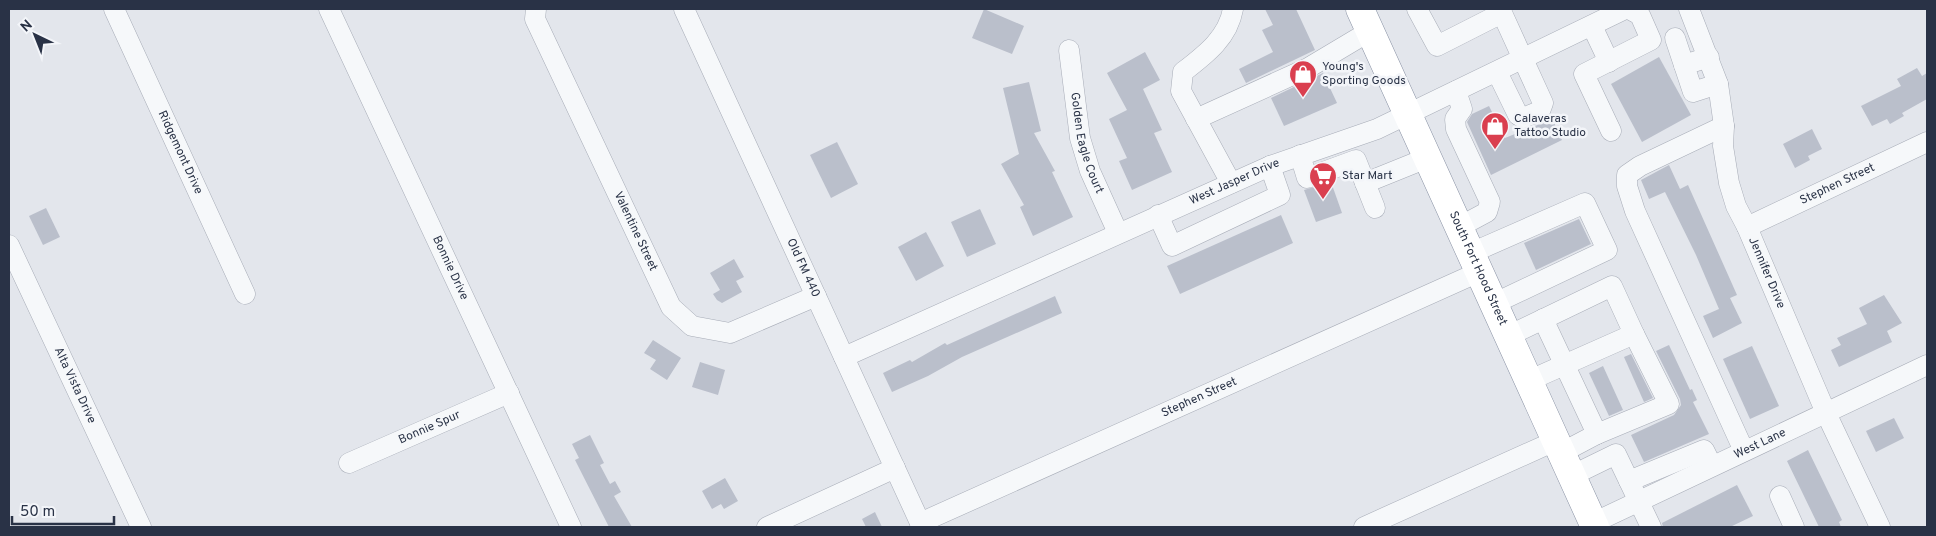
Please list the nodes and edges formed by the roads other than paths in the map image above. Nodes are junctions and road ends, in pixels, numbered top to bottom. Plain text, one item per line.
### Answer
1 (114, 9) edge
2 (329, 9) edge
3 (536, 9) edge
4 (684, 9) edge
5 (1233, 9) edge
6 (1417, 9) edge
7 (1625, 9) edge
8 (1629, 9) edge
9 (1689, 9) edge
10 (1365, 20) edge
11 (1592, 26) junction
12 (1697, 28) junction
13 (1675, 38) junction
14 (1652, 40) junction
15 (1069, 50) dead end
16 (1709, 57) junction
17 (1524, 58) junction
18 (1609, 62) junction
19 (1684, 65) junction
20 (1497, 72) junction
21 (1718, 84) junction
22 (1456, 91) junction
23 (1408, 115) junction
24 (1196, 119) junction
25 (1724, 126) junction
26 (1611, 131) dead end
27 (1927, 142) edge
28 (1337, 144) junction
29 (1300, 155) junction
30 (1427, 158) junction
31 (1343, 165) junction
32 (1270, 166) junction
33 (1231, 183) junction
34 (1365, 183) junction
35 (1375, 208) dead end
36 (1158, 215) junction
37 (1459, 227) junction
38 (1747, 227) junction
39 (1118, 233) junction
40 (9, 245) edge
41 (1475, 262) junction
42 (246, 294) dead end
43 (816, 296) junction
44 (1494, 304) junction
45 (1543, 319) junction
46 (1634, 334) junction
47 (1508, 336) junction
48 (844, 357) junction
49 (1565, 365) junction
50 (1927, 365) edge
51 (1528, 381) junction
52 (509, 393) junction
53 (1826, 413) junction
54 (1597, 434) junction
55 (1744, 451) junction
56 (1562, 457) junction
57 (349, 463) dead end
58 (1712, 466) junction
59 (895, 468) junction
60 (1629, 481) junction
61 (1780, 496) dead end
62 (1638, 501) junction
63 (921, 525) edge
64 (1594, 525) edge
65 (141, 527) edge
66 (571, 527) edge
67 (767, 527) edge
68 (1364, 527) edge
69 (1650, 527) edge
70 (1794, 527) edge
71 (1880, 527) edge

1 - 42 street, Ridgemont Drive
2 - 52 street, Bonnie Drive
3 - 43 street, Valentine Street
4 - 43 street, Old FM 440
5 - 24 street
6 - 17 street
7 - 11 street, West Jasper Drive
8 - 14 street
9 - 12 street, Jennifer Drive
10 - 23 highway, South Fort Hood Street
10 - 24 street
11 - 17 street, West Jasper Drive
11 - 18 street
12 - 13 street
12 - 16 street, Jennifer Drive
13 - 14 street
13 - 19 street
14 - 18 street
15 - 39 street, Golden Eagle Court
16 - 19 street
16 - 21 street, Jennifer Drive
17 - 20 street, West Jasper Drive
17 - 20 street
18 - 26 street
19 - 21 street
20 - 22 street, West Jasper Drive
21 - 25 street, Jennifer Drive
22 - 23 street, West Jasper Drive
22 - 37 street
23 - 28 street, West Jasper Drive
23 - 30 highway, South Fort Hood Street
24 - 33 street
25 - 38 street, Jennifer Drive
25 - 55 street
27 - 38 street, Stephen Street
28 - 29 street, West Jasper Drive
28 - 31 street
29 - 31 street
29 - 32 street, West Jasper Drive
30 - 34 street
30 - 37 highway, South Fort Hood Street
31 - 34 street
32 - 33 street, West Jasper Drive
32 - 36 street
33 - 36 street, West Jasper Drive
34 - 35 street
36 - 39 street, West Jasper Drive
37 - 41 highway, South Fort Hood Street
38 - 53 street, Jennifer Drive
39 - 48 street, West Jasper Drive
40 - 65 street, Alta Vista Drive
41 - 44 highway, South Fort Hood Street
41 - 44 street, Stephen Street
41 - 63 street, Stephen Street
43 - 48 street, Old FM 440
44 - 47 highway, South Fort Hood Street
45 - 46 street
45 - 47 street
45 - 49 street
46 - 49 street
46 - 54 street
47 - 51 highway, South Fort Hood Street
48 - 59 street, Old FM 440
49 - 51 street
49 - 54 street
50 - 53 street, West Lane
51 - 56 highway, South Fort Hood Street
52 - 57 street, Bonnie Spur
52 - 66 street, Bonnie Drive
53 - 55 street, West Lane
53 - 71 street, Jennifer Drive
54 - 56 street
55 - 58 street, West Lane
56 - 60 street
56 - 64 highway, South Fort Hood Street
56 - 68 street
58 - 60 street
58 - 62 street, West Lane
59 - 63 street, Old FM 440
59 - 67 street
60 - 62 street
61 - 70 street
62 - 64 street, West Lane
62 - 69 street

